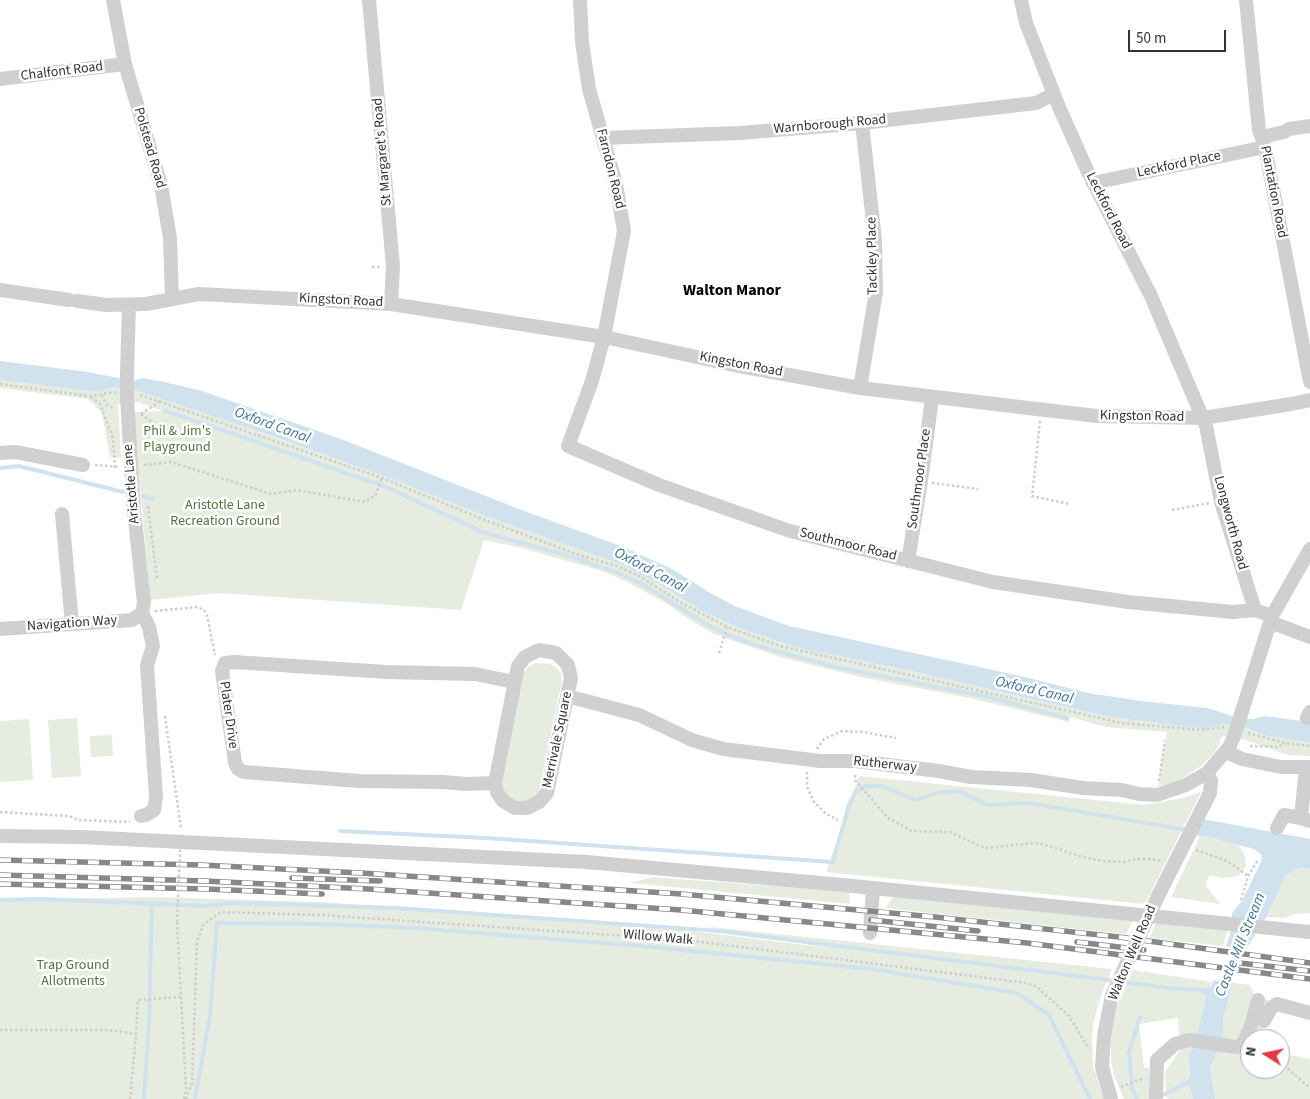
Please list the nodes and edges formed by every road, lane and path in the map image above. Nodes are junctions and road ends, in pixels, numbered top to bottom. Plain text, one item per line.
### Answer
1 (112, 0) edge
2 (369, 0) edge
3 (580, 0) edge
4 (1021, 0) edge
5 (1246, 0) edge
6 (124, 64) junction
7 (0, 79) edge
8 (1054, 94) junction
9 (862, 123) junction
10 (1310, 126) edge
11 (603, 138) junction
12 (1264, 142) junction
13 (1093, 183) junction
14 (0, 290) edge
15 (172, 299) junction
16 (146, 304) junction
17 (391, 304) junction
18 (129, 305) junction
19 (604, 337) junction
20 (1306, 337) edge
21 (127, 355) junction
22 (1310, 382) edge
23 (0, 384) edge
24 (860, 388) junction
25 (932, 398) junction
26 (1310, 400) edge
27 (134, 414) junction
28 (1203, 418) junction
29 (141, 422) dead end
30 (1040, 423) dead end
31 (158, 424) dead end
32 (0, 453) edge
33 (83, 465) joint
34 (143, 465) dead end
35 (114, 468) junction
36 (131, 477) junction
37 (381, 480) junction
38 (931, 482) dead end
39 (978, 489) dead end
40 (1212, 502) dead end
41 (1069, 504) dead end
42 (1172, 510) dead end
43 (62, 514) dead end
44 (1310, 549) edge
45 (908, 561) junction
46 (1255, 610) junction
47 (142, 613) junction
48 (1271, 619) junction
49 (72, 624) junction
50 (727, 627) junction
51 (0, 629) edge
52 (1310, 637) edge
53 (719, 652) dead end
54 (225, 663) junction
55 (514, 682) junction
56 (567, 696) junction
57 (164, 712) dead end
58 (1202, 730) dead end
59 (896, 738) dead end
60 (1165, 740) dead end
61 (1230, 744) junction
62 (1310, 746) edge
63 (805, 759) junction
64 (820, 761) junction
65 (1308, 767) edge
66 (1207, 773) junction
67 (855, 780) dead end
68 (495, 783) junction
69 (1157, 795) junction
70 (0, 812) edge
71 (141, 816) joint
72 (838, 820) dead end
73 (1306, 820) edge
74 (1277, 828) dead end
75 (0, 836) edge
76 (1185, 844) junction
77 (1258, 860) dead end
78 (1173, 868) junction
79 (1248, 876) junction
80 (873, 888) junction
81 (1240, 900) dead end
82 (1310, 932) edge
83 (870, 933) dead end
84 (180, 997) junction
85 (1258, 1000) dead end
86 (1310, 1013) edge
87 (1264, 1021) dead end
88 (0, 1030) edge
89 (136, 1034) junction
90 (1103, 1052) junction
91 (1290, 1071) edge
92 (1145, 1077) dead end
93 (1310, 1088) edge
94 (1115, 1093) edge
95 (1156, 1096) edge
96 (130, 1099) edge
97 (185, 1099) edge

1 - 6 street, Polstead Road
2 - 17 street, St Margaret's Road
3 - 11 street, Farndon Road
4 - 8 street, Leckford Road
5 - 12 street, Plantation Road
6 - 7 street, Chalfont Road
6 - 15 street, Polstead Road
8 - 9 street, Warnborough Road
8 - 13 street, Leckford Road
9 - 11 street, Warnborough Road
9 - 24 street, Tackley Place
10 - 12 street, Leckford Place
11 - 19 street, Farndon Road
12 - 13 street, Leckford Place
12 - 20 street, Plantation Road
13 - 28 street, Leckford Road
14 - 18 street, Kingston Road
15 - 16 street, Kingston Road
15 - 17 street, Kingston Road
16 - 18 street, Kingston Road
16 - 21 street, Aristotle Lane
17 - 19 street, Kingston Road
18 - 21 street, Aristotle Lane
19 - 24 street, Kingston Road
19 - 45 street, Southmoor Road
20 - 22 street, Plantation Road
21 - 27 street, Aristotle Lane, bridge
23 - 35 path
24 - 25 street, Kingston Road
25 - 28 street, Kingston Road
25 - 45 street, Southmoor Place
26 - 28 street, Kingston Road
27 - 29 path
27 - 31 path
27 - 36 street, Aristotle Lane
27 - 37 path
28 - 46 street, Longworth Road
30 - 41 path
32 - 33 street
33 - 35 path
34 - 37 path
35 - 36 path
36 - 47 street, Aristotle Lane
37 - 50 path
38 - 39 path
40 - 42 path
43 - 49 street
44 - 48 street
45 - 46 street, Southmoor Road
46 - 48 street
47 - 49 street, Navigation Way
47 - 54 path
47 - 71 street
48 - 52 street
48 - 61 street, bridge
49 - 51 street, Navigation Way
50 - 53 path
50 - 58 path
54 - 55 street, Plater Drive
54 - 68 street, Plater Drive
55 - 56 street, Merrivale Square
55 - 68 street, Merrivale Square
56 - 63 street, Rutherway
56 - 68 street, Merrivale Square
57 - 84 path, bridge
59 - 64 path
60 - 69 path
61 - 62 path
61 - 65 street
61 - 66 street
63 - 64 street, Rutherway
63 - 72 path
64 - 69 street, Rutherway
65 - 73 street
66 - 69 street, Rutherway
66 - 76 street, Walton Well Road
67 - 78 path
70 - 71 path
73 - 74 street
75 - 80 street
76 - 78 street, Walton Well Road
76 - 79 path
77 - 79 path
78 - 90 street, Walton Well Road, bridge
79 - 81 path
80 - 82 street
80 - 83 street
84 - 89 path
84 - 97 path
85 - 95 street
86 - 87 street
88 - 89 path
89 - 96 path
90 - 94 street, Walton Well Road
90 - 97 path, Willow Walk
91 - 93 path
92 - 94 path

